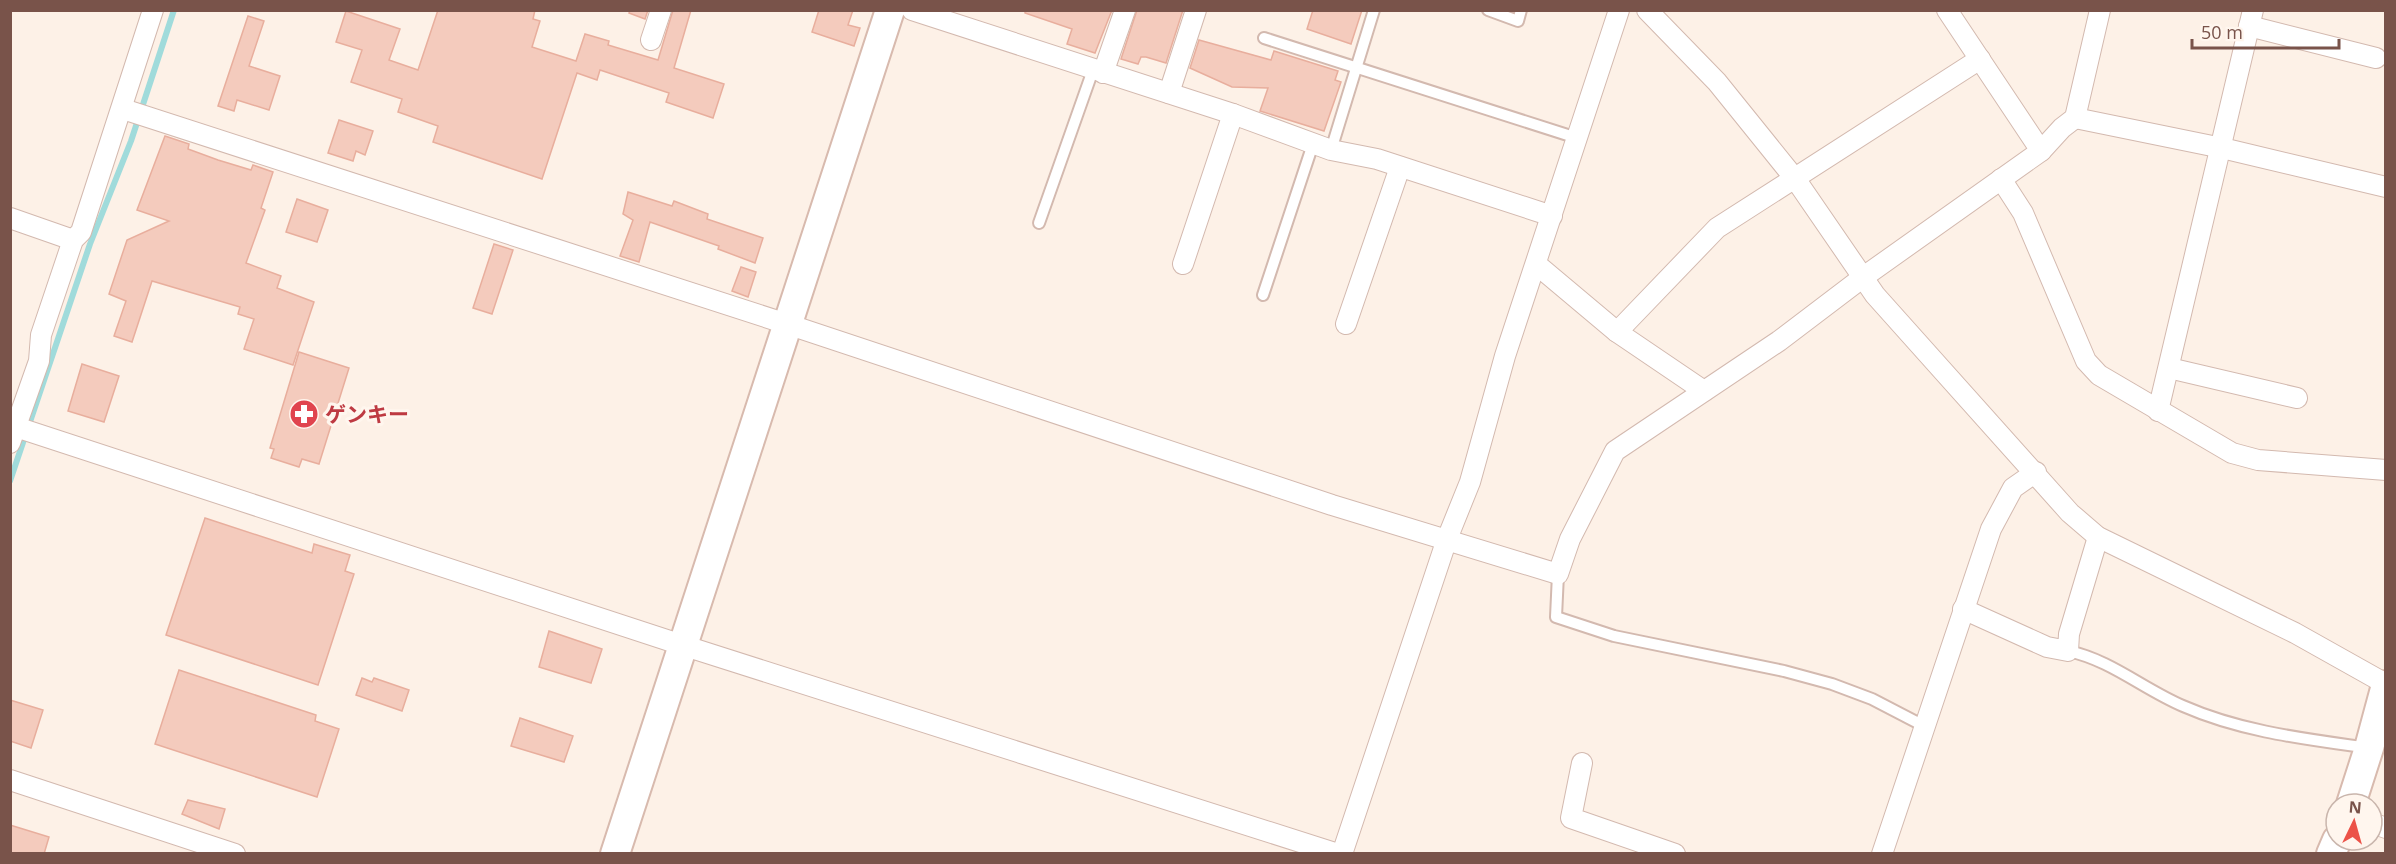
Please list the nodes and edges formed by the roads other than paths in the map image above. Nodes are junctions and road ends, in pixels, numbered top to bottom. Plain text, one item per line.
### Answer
1 (153, 10) edge
2 (661, 10) edge
3 (890, 10) edge
4 (912, 10) edge
5 (1125, 10) edge
6 (1196, 10) edge
7 (1374, 10) edge
8 (1488, 10) edge
9 (1521, 10) edge
10 (1620, 10) edge
11 (1647, 10) edge
12 (1947, 10) edge
13 (2100, 10) edge
14 (2251, 18) edge
15 (1264, 38) dead end
16 (651, 40) dead end
17 (2376, 58) dead end
18 (1980, 59) junction
19 (1354, 67) junction
20 (1098, 72) junction
21 (1169, 93) junction
22 (123, 108) junction
23 (1233, 114) junction
24 (2076, 118) junction
25 (1578, 138) junction
26 (1322, 147) junction
27 (2222, 148) junction
28 (2041, 151) junction
29 (1400, 167) junction
30 (2001, 179) junction
31 (1796, 180) junction
32 (2385, 187) edge
33 (1552, 216) junction
34 (10, 218) edge
35 (1039, 223) dead end
36 (73, 240) junction
37 (1183, 264) dead end
38 (1536, 264) junction
39 (1862, 278) junction
40 (1263, 295) dead end
41 (787, 324) junction
42 (1347, 324) dead end
43 (1617, 332) junction
44 (2169, 368) junction
45 (1704, 390) junction
46 (2297, 398) dead end
47 (2158, 411) junction
48 (13, 435) edge
49 (2385, 470) edge
50 (2036, 472) junction
51 (2098, 537) junction
52 (1447, 539) junction
53 (1558, 574) junction
54 (1964, 609) junction
55 (682, 645) junction
56 (2068, 651) junction
57 (2385, 684) edge
58 (1924, 726) junction
59 (2369, 748) junction
60 (1582, 763) dead end
61 (10, 780) edge
62 (2355, 792) edge
63 (235, 854) edge
64 (615, 854) edge
65 (1340, 854) edge
66 (1675, 854) edge
67 (1882, 854) edge

1 - 22 street
2 - 16 street
3 - 41 street
4 - 20 street
5 - 20 street
6 - 21 street
7 - 19 lane
8 - 9 lane
10 - 25 street
11 - 31 street
12 - 18 street
13 - 24 street
14 - 17 street
14 - 27 street
15 - 19 lane
18 - 28 street
18 - 31 street
19 - 25 lane
19 - 26 lane
20 - 21 street
20 - 35 lane
21 - 23 street
22 - 36 street
22 - 41 street
23 - 26 street
23 - 37 street
24 - 27 street
24 - 28 street
25 - 33 street
26 - 29 street
26 - 40 lane
27 - 32 street
27 - 44 street
28 - 30 street
29 - 33 street
29 - 42 street
30 - 39 street
30 - 47 street
31 - 39 street
31 - 43 street
33 - 38 street
34 - 36 street
36 - 48 street
38 - 43 street
38 - 52 street
39 - 45 street
39 - 50 street
41 - 52 street
41 - 55 street
43 - 45 street
44 - 46 street
44 - 47 street
45 - 53 street
47 - 49 street
48 - 55 street
50 - 51 street
50 - 54 street
51 - 56 street
51 - 57 street
52 - 53 street
52 - 65 street
53 - 58 lane
54 - 56 street
54 - 58 street
55 - 64 street
55 - 65 street
56 - 59 lane
57 - 59 street
58 - 67 street
59 - 62 street
60 - 66 street
61 - 63 street

